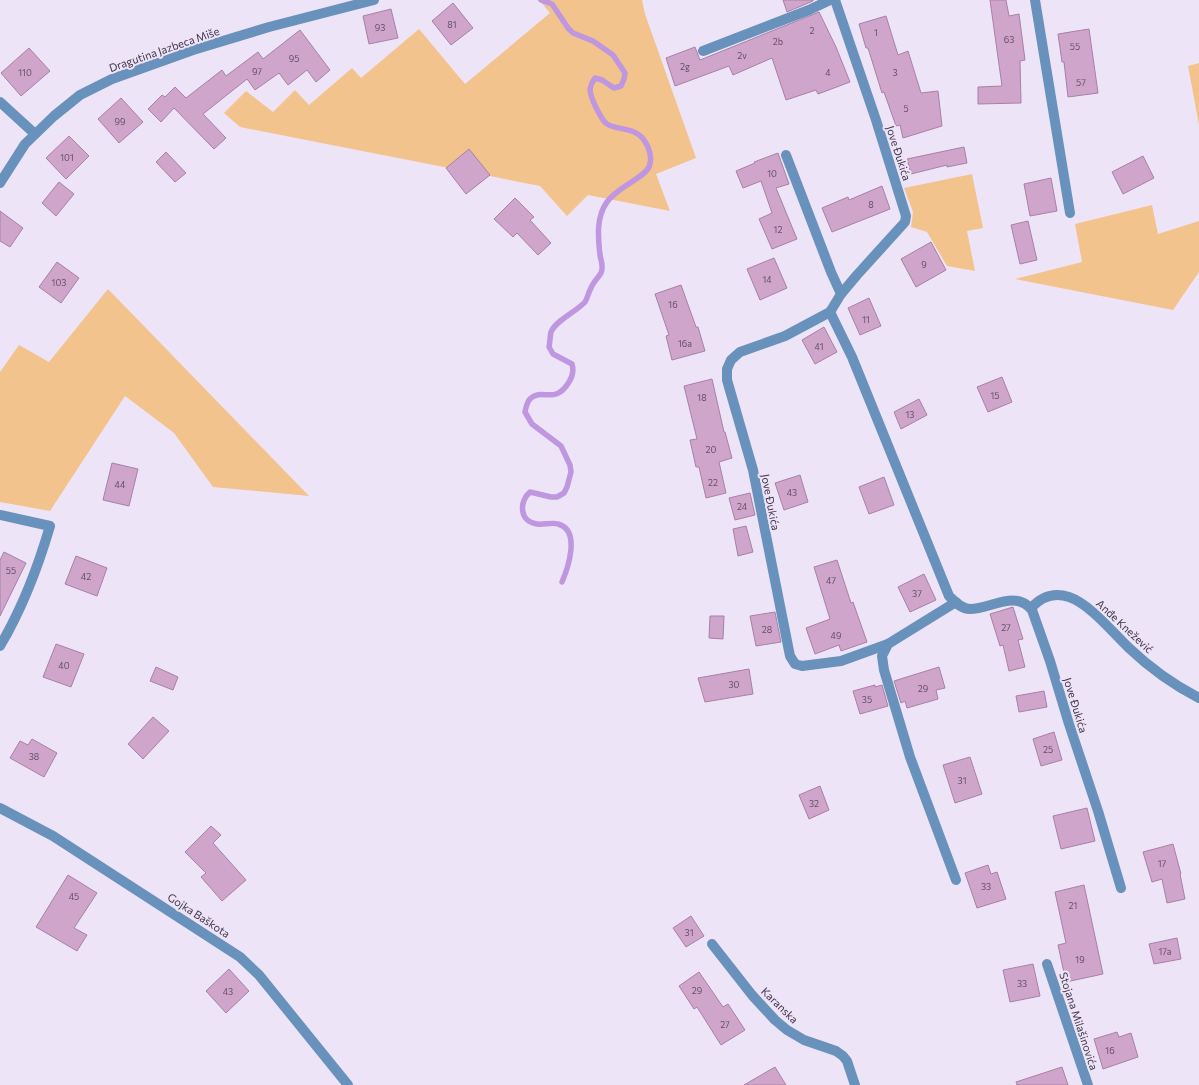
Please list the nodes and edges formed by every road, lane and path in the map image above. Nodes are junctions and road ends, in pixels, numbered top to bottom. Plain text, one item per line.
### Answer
1 (374, 0) edge
2 (830, 0) edge
3 (835, 0) edge
4 (1035, 0) edge
5 (703, 50) dead end
6 (0, 102) edge
7 (35, 134) junction
8 (786, 154) dead end
9 (0, 183) edge
10 (1070, 213) dead end
11 (841, 294) junction
12 (830, 312) junction
13 (0, 515) edge
14 (956, 602) junction
15 (1030, 608) junction
16 (888, 644) junction
17 (0, 646) edge
18 (1199, 698) edge
19 (0, 808) edge
20 (956, 880) dead end
21 (1121, 888) dead end
22 (712, 944) dead end
23 (1047, 964) dead end
24 (348, 1085) edge
25 (855, 1085) edge
26 (1088, 1085) edge

1 - 7 street, Dragutina Jazbeca Miše
2 - 5 street
3 - 11 street, Jove Đukića
4 - 10 street
6 - 7 street
7 - 9 street, Dragutina Jazbeca Miše
8 - 11 street
11 - 12 street, Jove Đukića
12 - 14 street
12 - 16 street, Jove Đukića
13 - 17 street
14 - 15 street
14 - 16 street, Jove Đukića
15 - 18 street, Anđe Knežević
15 - 21 street, Jove Đukića
16 - 20 street
19 - 24 street, Gojka Baškota
22 - 25 street, Karanska
23 - 26 street, Stojana Milašinovića

